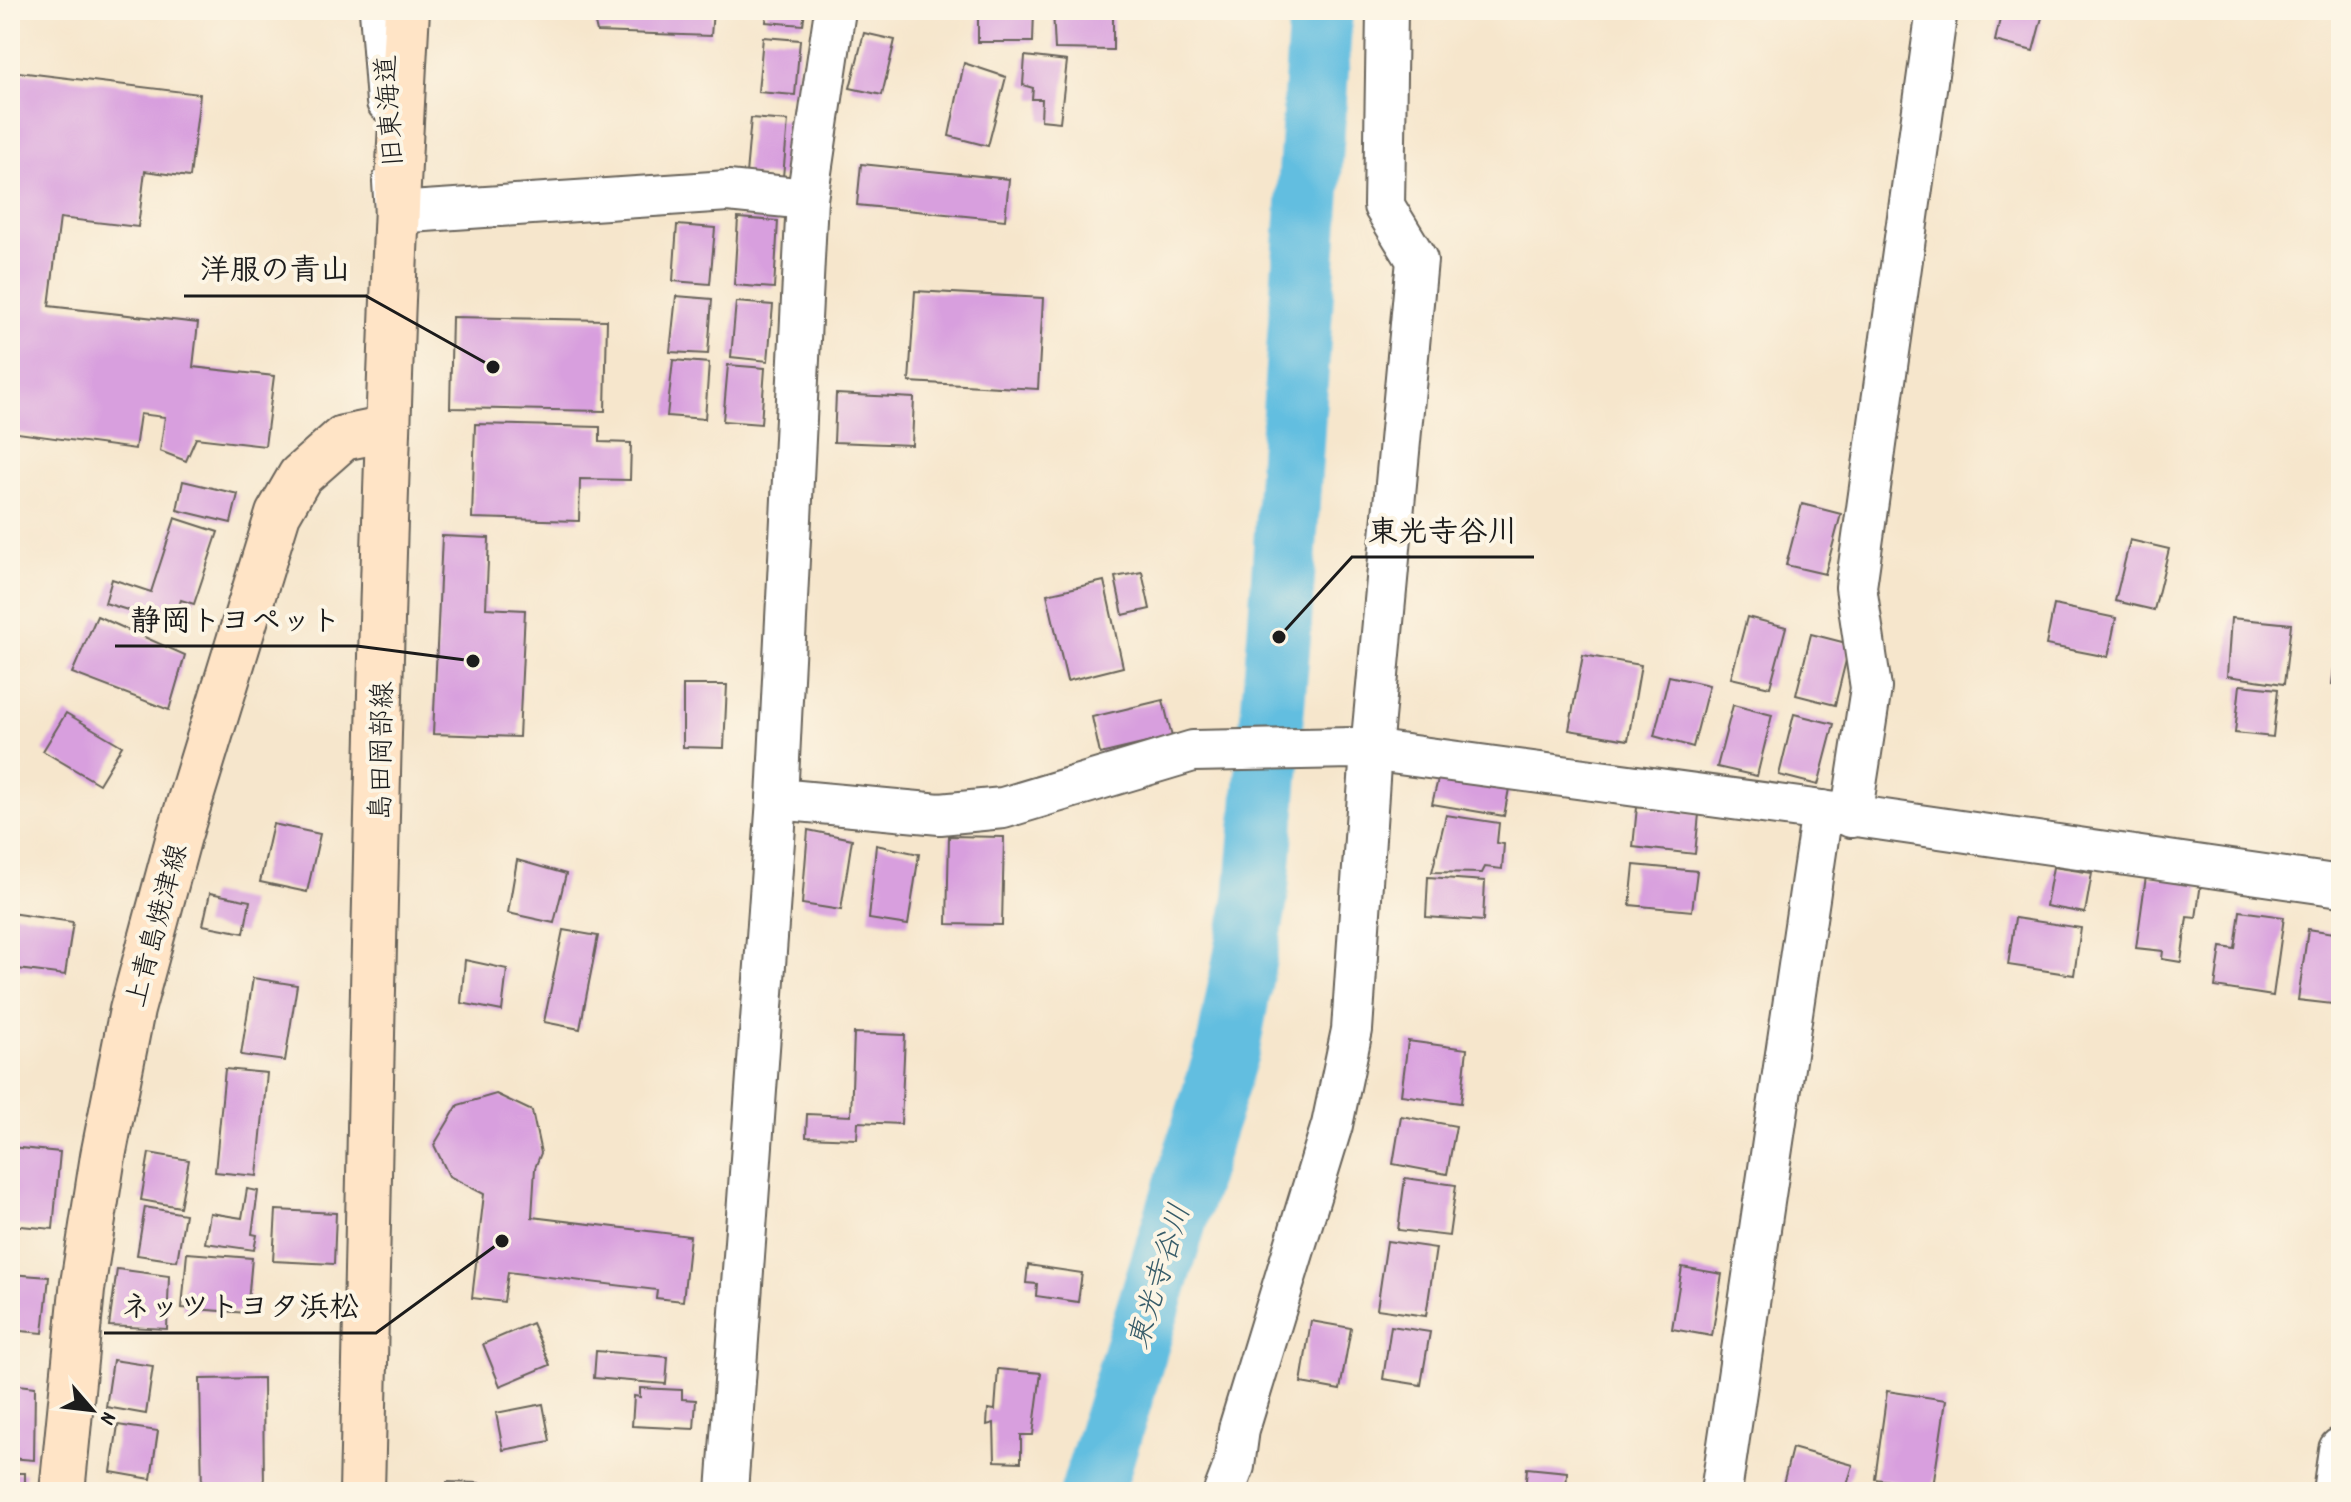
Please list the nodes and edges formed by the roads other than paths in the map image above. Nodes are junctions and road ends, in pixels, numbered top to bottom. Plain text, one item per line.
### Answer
1 (380, 10) edge
2 (407, 10) edge
3 (835, 10) edge
4 (1387, 10) edge
5 (1937, 10) edge
6 (807, 199) junction
7 (395, 213) junction
8 (388, 429) junction
9 (1362, 749) junction
10 (777, 799) junction
11 (1837, 814) junction
12 (2341, 886) edge
13 (2341, 1450) edge
14 (62, 1492) edge
15 (362, 1492) edge
16 (727, 1492) edge
17 (1224, 1492) edge
18 (1721, 1492) edge
19 (2335, 1492) edge

1 - 7 street, 旧東海道
2 - 7 main road, 島田岡部線
3 - 6 street
4 - 9 street
5 - 11 street
6 - 7 street
6 - 10 street
7 - 8 main road, 島田岡部線
8 - 14 main road, 上青島焼津線
8 - 15 main road, 島田岡部線
9 - 10 street
9 - 11 street
9 - 17 street
10 - 16 street
11 - 12 street
11 - 18 street
13 - 19 street

